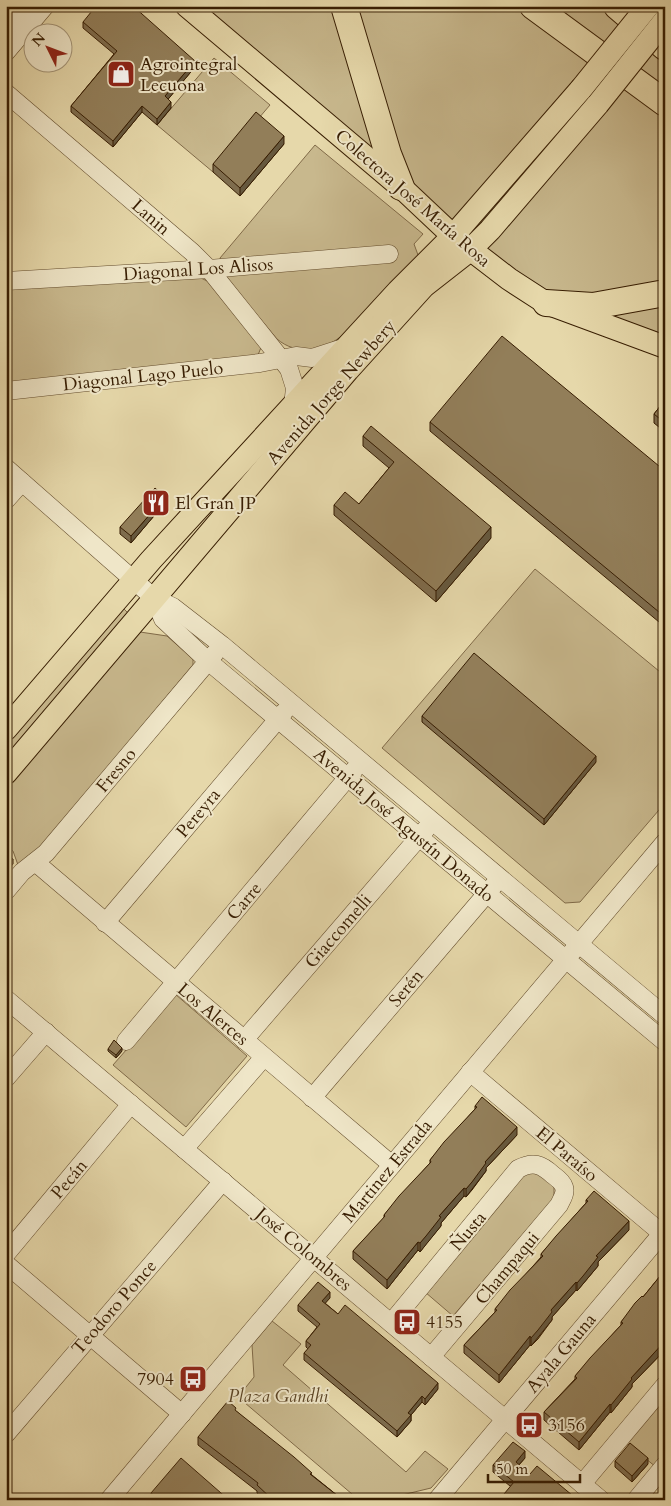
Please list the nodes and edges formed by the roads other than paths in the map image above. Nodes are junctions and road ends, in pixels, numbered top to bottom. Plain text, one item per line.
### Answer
1 (24, 6) edge
2 (45, 6) edge
3 (187, 6) edge
4 (344, 6) edge
5 (533, 6) edge
6 (617, 6) edge
7 (648, 6) edge
8 (665, 20) edge
9 (6, 26) edge
10 (665, 47) edge
11 (6, 52) edge
12 (6, 93) edge
13 (590, 96) junction
14 (665, 103) edge
15 (400, 188) junction
16 (462, 243) junction
17 (389, 254) dead end
18 (209, 269) junction
19 (6, 281) edge
20 (665, 293) edge
21 (546, 303) junction
22 (348, 346) junction
23 (665, 347) edge
24 (280, 357) junction
25 (6, 391) edge
26 (293, 406) junction
27 (6, 468) edge
28 (22, 482) junction
29 (6, 500) edge
30 (133, 580) junction
31 (154, 598) junction
32 (222, 645) junction
33 (208, 661) junction
34 (291, 703) junction
35 (277, 719) junction
36 (6, 729) edge
37 (361, 762) junction
38 (6, 773) edge
39 (348, 778) junction
40 (432, 821) junction
41 (419, 837) junction
42 (665, 842) edge
43 (35, 862) junction
44 (500, 878) junction
45 (6, 891) edge
46 (487, 893) junction
47 (105, 923) junction
48 (579, 944) junction
49 (566, 959) junction
50 (176, 982) junction
51 (6, 999) edge
52 (665, 1016) edge
53 (46, 1032) junction
54 (244, 1040) junction
55 (126, 1041) dead end
56 (665, 1042) edge
57 (264, 1057) junction
58 (470, 1072) junction
59 (6, 1078) edge
60 (312, 1098) junction
61 (131, 1104) junction
62 (184, 1149) junction
63 (392, 1165) junction
64 (554, 1175) joint
65 (223, 1181) junction
66 (664, 1233) edge
67 (6, 1254) edge
68 (314, 1258) junction
69 (6, 1264) edge
70 (391, 1323) junction
71 (90, 1336) junction
72 (432, 1357) junction
73 (665, 1385) edge
74 (182, 1414) junction
75 (505, 1419) junction
76 (6, 1434) edge
77 (665, 1465) edge
78 (582, 1484) junction
79 (109, 1500) edge
80 (437, 1500) edge
81 (601, 1500) edge
82 (636, 1500) edge

1 - 9 street
2 - 11 street
3 - 15 main road, Colectora José María Rosa
4 - 15 highway
5 - 14 highway
6 - 10 highway
7 - 13 main road, Avenida Jorge Newbery, bridge
8 - 13 main road, Avenida Jorge Newbery, bridge
12 - 18 street, Lanin
13 - 16 main road, Avenida Jorge Newbery
15 - 16 main road, Colectora José María Rosa
16 - 21 main road, Colectora José María Rosa
16 - 22 main road, Avenida Jorge Newbery
16 - 31 main road, Avenida Jorge Newbery
17 - 18 street, Diagonal Los Alisos
18 - 19 street, Diagonal Los Alisos
18 - 24 street, Lanin
20 - 21 highway
21 - 23 main road, Colectora José María Rosa
22 - 24 street, Diagonal Lago Puelo
22 - 26 main road, Avenida Jorge Newbery
24 - 25 street, Diagonal Lago Puelo
24 - 26 street
26 - 30 main road, Avenida Jorge Newbery
27 - 28 street, Avenida José Agustín Donado
28 - 29 street
28 - 30 street, Avenida José Agustín Donado
30 - 31 street, Avenida José Agustín Donado
30 - 36 main road, Avenida Jorge Newbery
31 - 32 street, Avenida José Agustín Donado
31 - 33 street, Avenida José Agustín Donado
31 - 38 main road, Avenida Jorge Newbery
32 - 33 street, Fresno
32 - 34 street, Avenida José Agustín Donado
33 - 35 street, Avenida José Agustín Donado
33 - 43 street, Fresno
34 - 35 street, Pereyra
34 - 37 street, Avenida José Agustín Donado
35 - 39 street, Avenida José Agustín Donado
35 - 47 street, Pereyra
37 - 39 street, Carre
37 - 40 street, Avenida José Agustín Donado
39 - 41 street, Avenida José Agustín Donado
39 - 50 street, Carre
40 - 41 street, Giaccomelli
40 - 44 street, Avenida José Agustín Donado
41 - 46 street, Avenida José Agustín Donado
41 - 54 street, Giaccomelli
42 - 48 street, Martinez Estrada
43 - 45 street, Fresno
43 - 47 street, Los Alerces
44 - 46 street, Serén
44 - 48 street, Avenida José Agustín Donado
46 - 49 street, Avenida José Agustín Donado
46 - 60 street, Serén
47 - 50 street, Los Alerces
48 - 49 street, Martinez Estrada
48 - 52 street, Avenida José Agustín Donado
49 - 56 street, Avenida José Agustín Donado
49 - 58 street, Martinez Estrada
50 - 54 street, Los Alerces
50 - 55 street, Carre
51 - 53 street, José Colombres
53 - 59 street
53 - 61 street, José Colombres
54 - 57 street, Los Alerces
57 - 60 street, Los Alerces
57 - 62 street
58 - 63 street, Martinez Estrada
58 - 66 street, El Paraíso
60 - 63 street, Los Alerces
61 - 62 street, José Colombres
61 - 67 street, Pecán
62 - 65 street, José Colombres
63 - 68 street, Martinez Estrada
64 - 70 street, Ñusta
64 - 72 street, Champaqui
65 - 68 street, José Colombres
65 - 71 street, Teodoro Ponce
66 - 75 street, Ayala Gauna
68 - 70 street, José Colombres
68 - 74 street, Martinez Estrada
69 - 71 street
70 - 72 street, José Colombres
71 - 74 street
71 - 76 street, Teodoro Ponce
72 - 75 street, José Colombres
73 - 78 street
74 - 79 street, Martinez Estrada
75 - 78 street, José Colombres
75 - 80 street, Ayala Gauna
77 - 82 street
78 - 81 street, José Colombres

